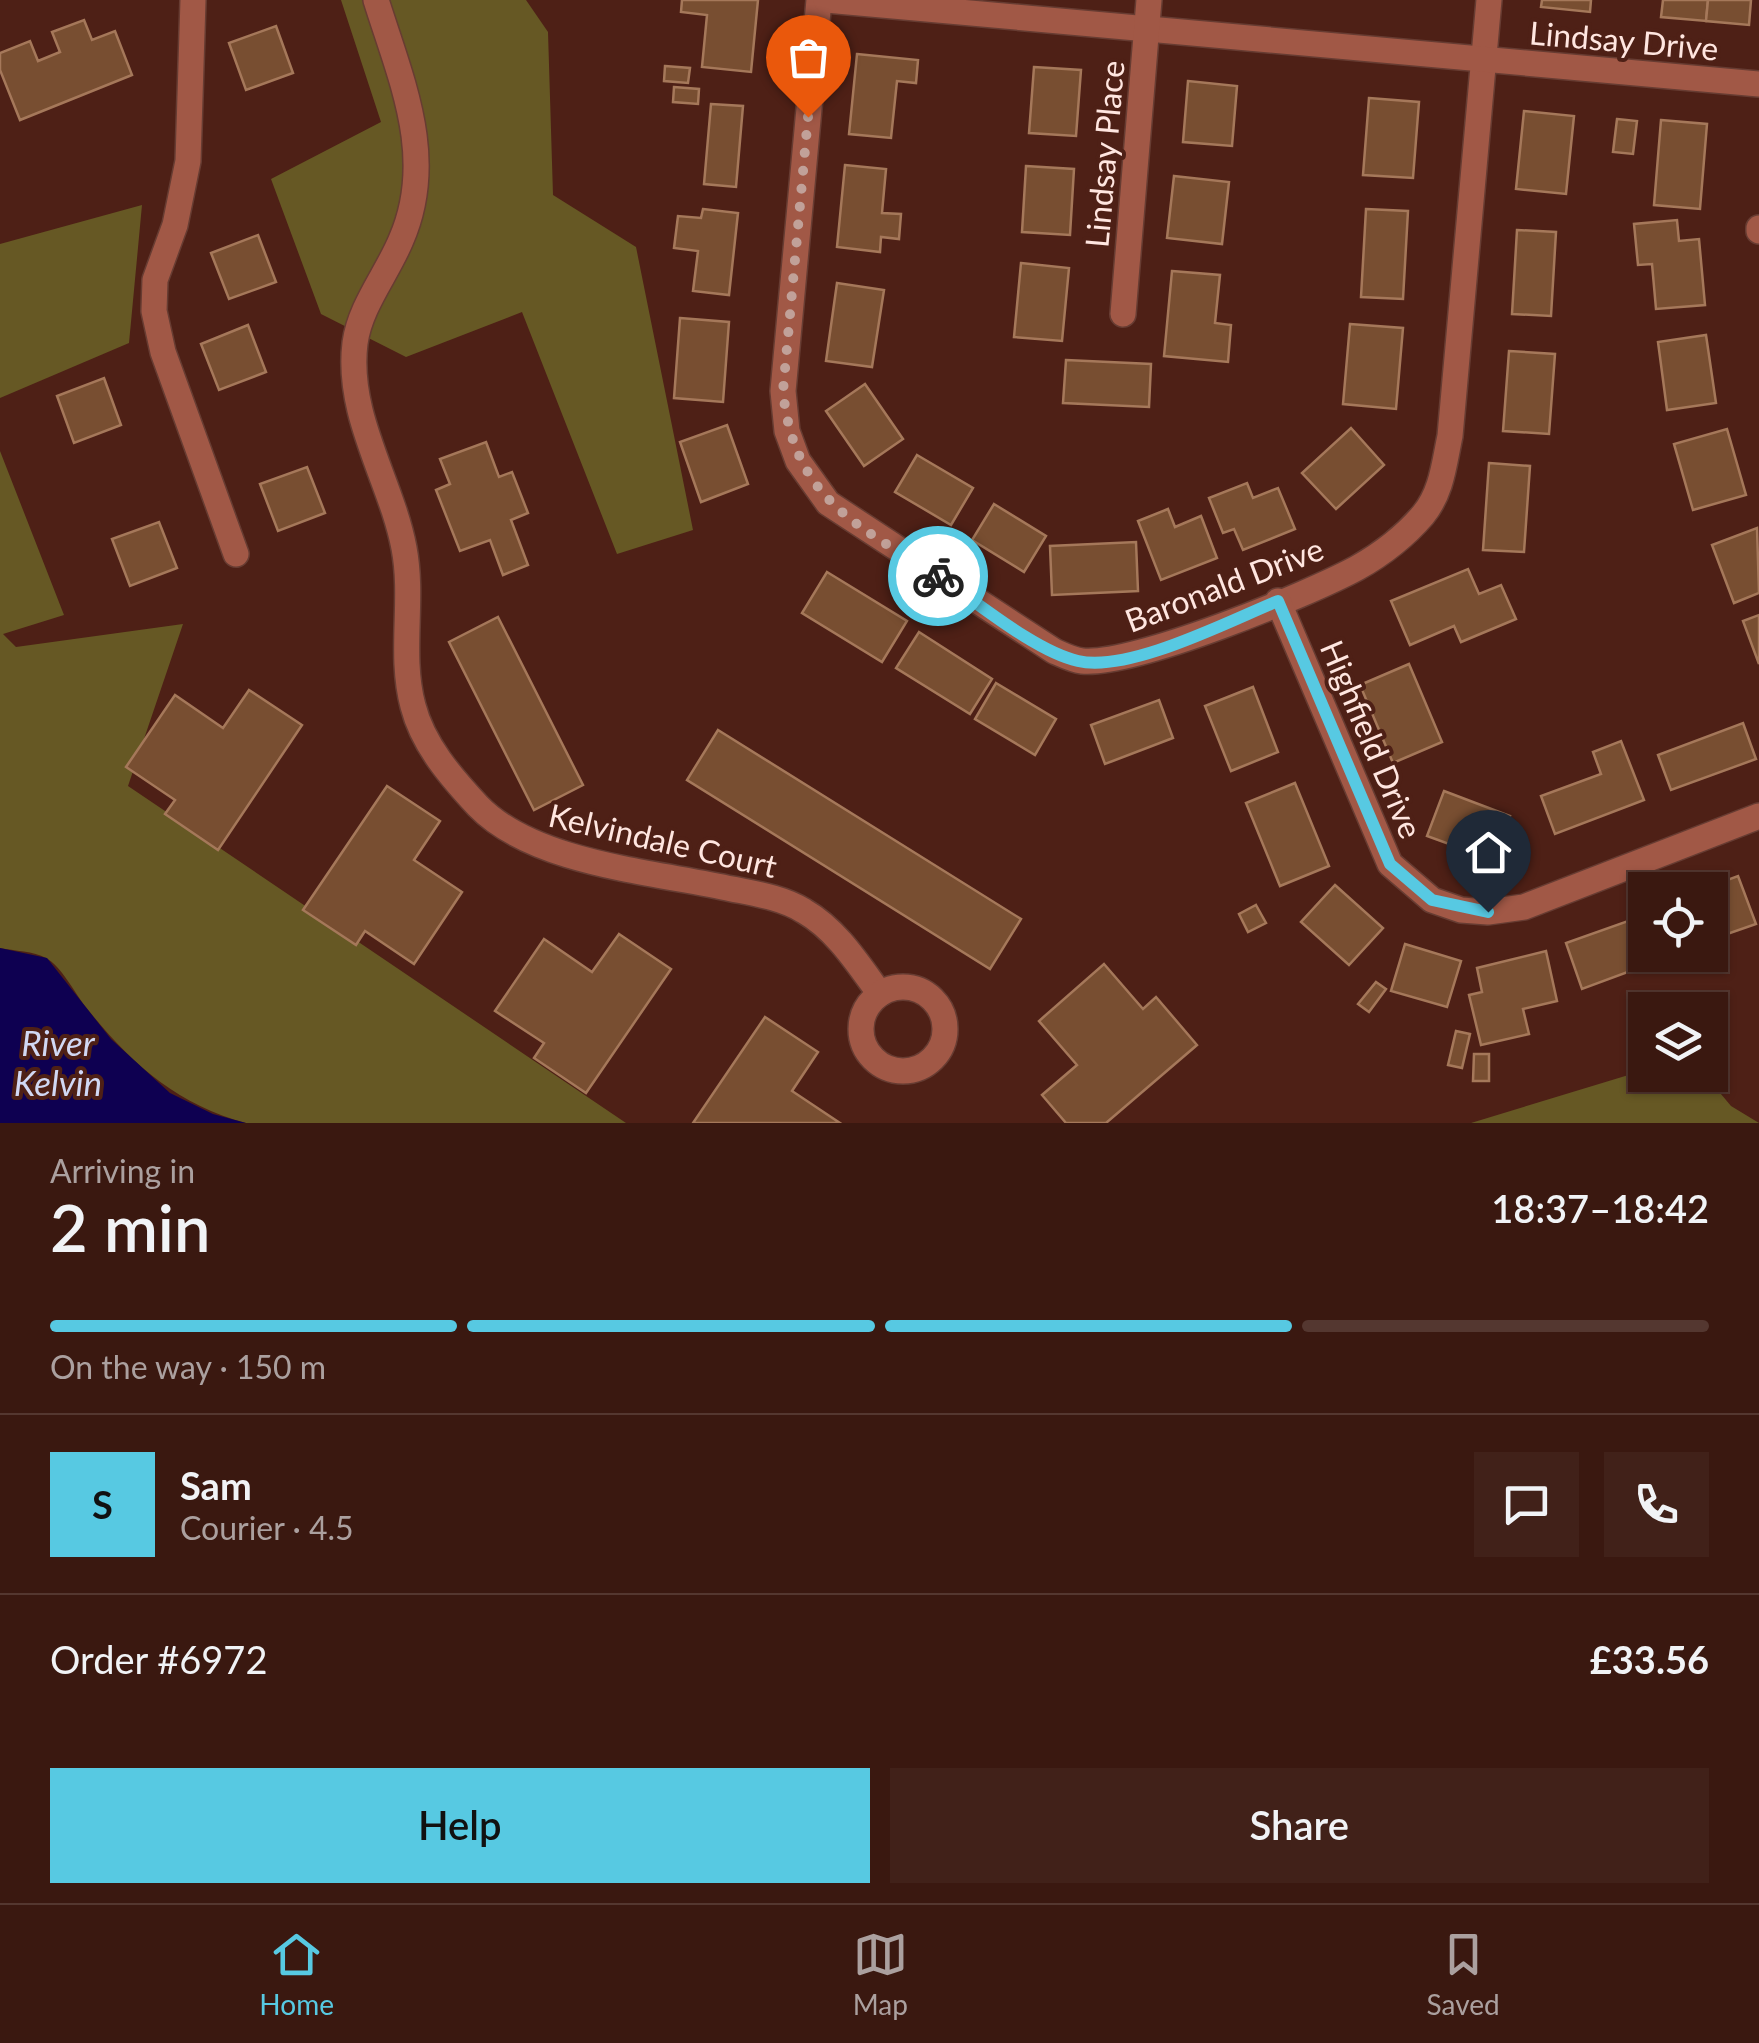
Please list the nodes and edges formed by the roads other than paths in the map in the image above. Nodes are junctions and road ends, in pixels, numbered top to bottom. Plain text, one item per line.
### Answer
1 (192, 0) edge
2 (376, 0) edge
3 (822, 0) edge
4 (1149, 0) edge
5 (1490, 0) edge
6 (1147, 31) junction
7 (1484, 59) junction
8 (1759, 84) edge
9 (1123, 314) dead end
10 (236, 554) dead end
11 (1278, 601) junction
12 (1759, 816) edge
13 (880, 994) dead end

1 - 10 street
2 - 13 street, Kelvindale Court
3 - 6 street, Lindsay Drive
3 - 11 street, Baronald Drive
4 - 6 street, Lindsay Place
5 - 7 street, Baronald Drive
6 - 7 street, Lindsay Drive
6 - 9 street, Lindsay Place
7 - 8 street, Lindsay Drive
7 - 11 street, Baronald Drive
11 - 12 street, Highfield Drive

